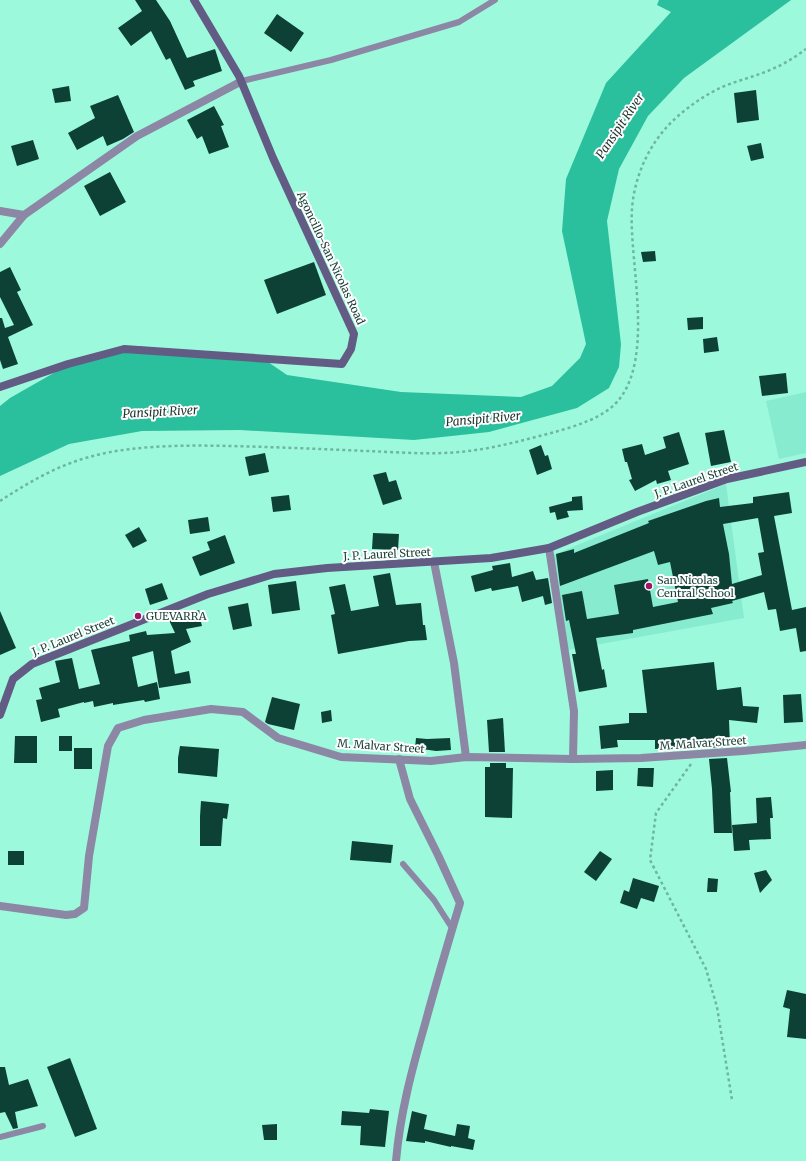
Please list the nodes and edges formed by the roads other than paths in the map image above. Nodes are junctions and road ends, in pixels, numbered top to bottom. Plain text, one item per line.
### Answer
1 (194, 0) edge
2 (495, 0) edge
3 (242, 82) junction
4 (0, 211) edge
5 (24, 215) junction
6 (0, 244) edge
7 (0, 387) edge
8 (806, 462) edge
9 (550, 548) junction
10 (434, 562) junction
11 (0, 715) edge
12 (806, 746) edge
13 (466, 757) junction
14 (399, 759) junction
15 (573, 759) junction
16 (403, 864) dead end
17 (0, 906) edge
18 (452, 928) junction
19 (43, 1126) dead end
20 (0, 1137) edge
21 (396, 1161) edge

1 - 3 main road, Agoncillo-San Nicolas Road
2 - 3 lane
3 - 5 street
3 - 7 main road, Agoncillo-San Nicolas Road
4 - 5 street
5 - 6 street
8 - 9 main road, J. P. Laurel Street
9 - 10 main road, J. P. Laurel Street
9 - 15 street
10 - 11 main road, J. P. Laurel Street
10 - 13 street
12 - 15 street, M. Malvar Street
13 - 14 street, M. Malvar Street
13 - 15 street, M. Malvar Street
14 - 17 street, M. Malvar Street
14 - 18 street
16 - 18 lane
18 - 21 street
19 - 20 lane

